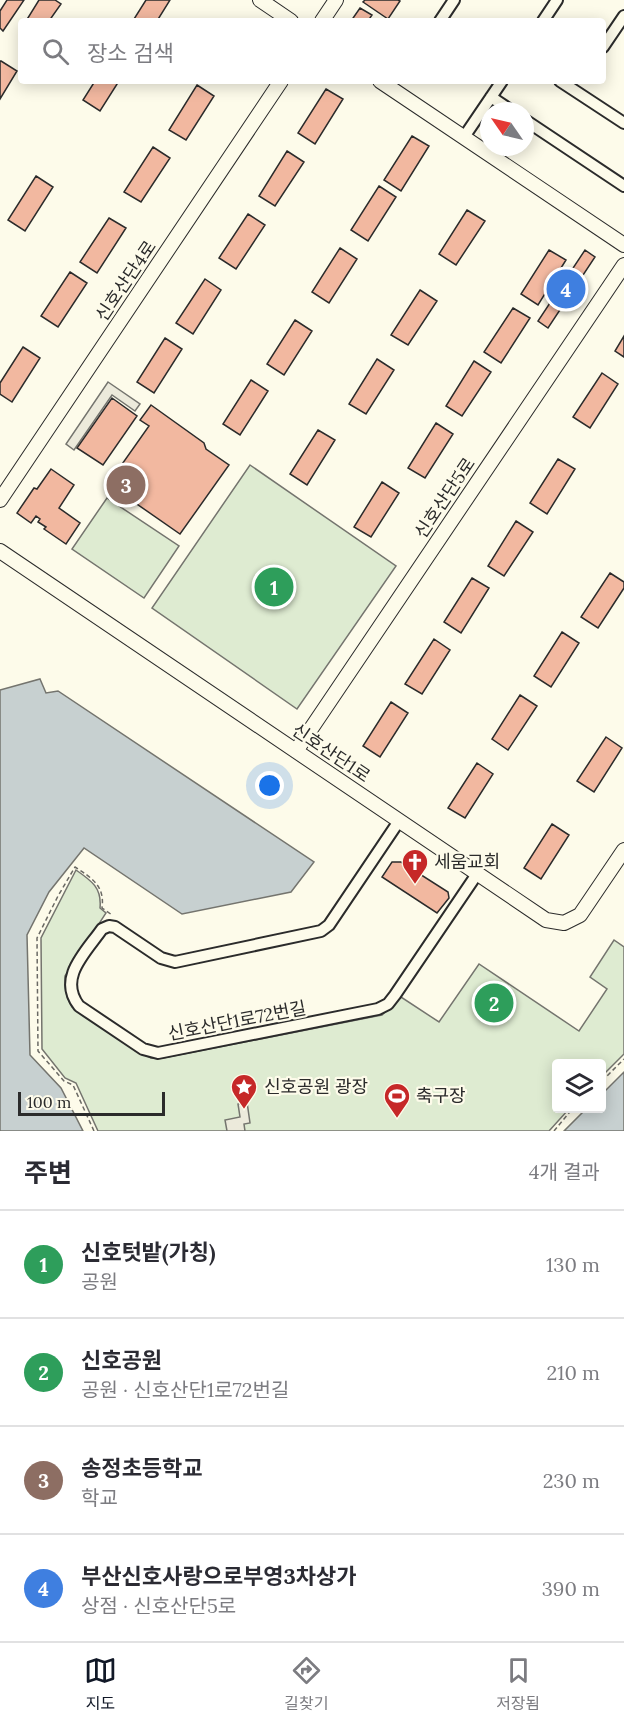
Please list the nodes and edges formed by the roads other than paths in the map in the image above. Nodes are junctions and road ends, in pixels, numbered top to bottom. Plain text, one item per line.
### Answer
1 (260, 0) edge
2 (336, 0) edge
3 (454, 0) edge
4 (557, 0) edge
5 (624, 16) edge
6 (287, 18) edge
7 (324, 18) edge
8 (442, 18) edge
9 (545, 18) edge
10 (606, 43) edge
11 (279, 84) edge
12 (500, 84) edge
13 (396, 85) edge
14 (577, 86) edge
15 (491, 97) junction
16 (498, 102) edge
17 (624, 123) edge
18 (534, 126) edge
19 (464, 137) junction
20 (624, 186) edge
21 (624, 245) edge
22 (624, 265) edge
23 (0, 501) edge
24 (0, 551) edge
25 (296, 751) junction
26 (399, 821) junction
27 (624, 849) edge
28 (477, 874) junction

1 - 6 main road
2 - 7 main road
3 - 8 street
4 - 9 street
5 - 10 street
11 - 23 main road, 신호산단4로
12 - 15 street
13 - 19 main road
14 - 17 street
15 - 16 street
15 - 19 street
18 - 20 street
19 - 21 main road
22 - 25 main road, 신호산단5로
24 - 25 main road, 신호산단1로
25 - 26 main road, 신호산단1로
26 - 28 main road, 신호산단1로
26 - 28 street, 신호산단1로72번길
27 - 28 main road, 신호산단1로

